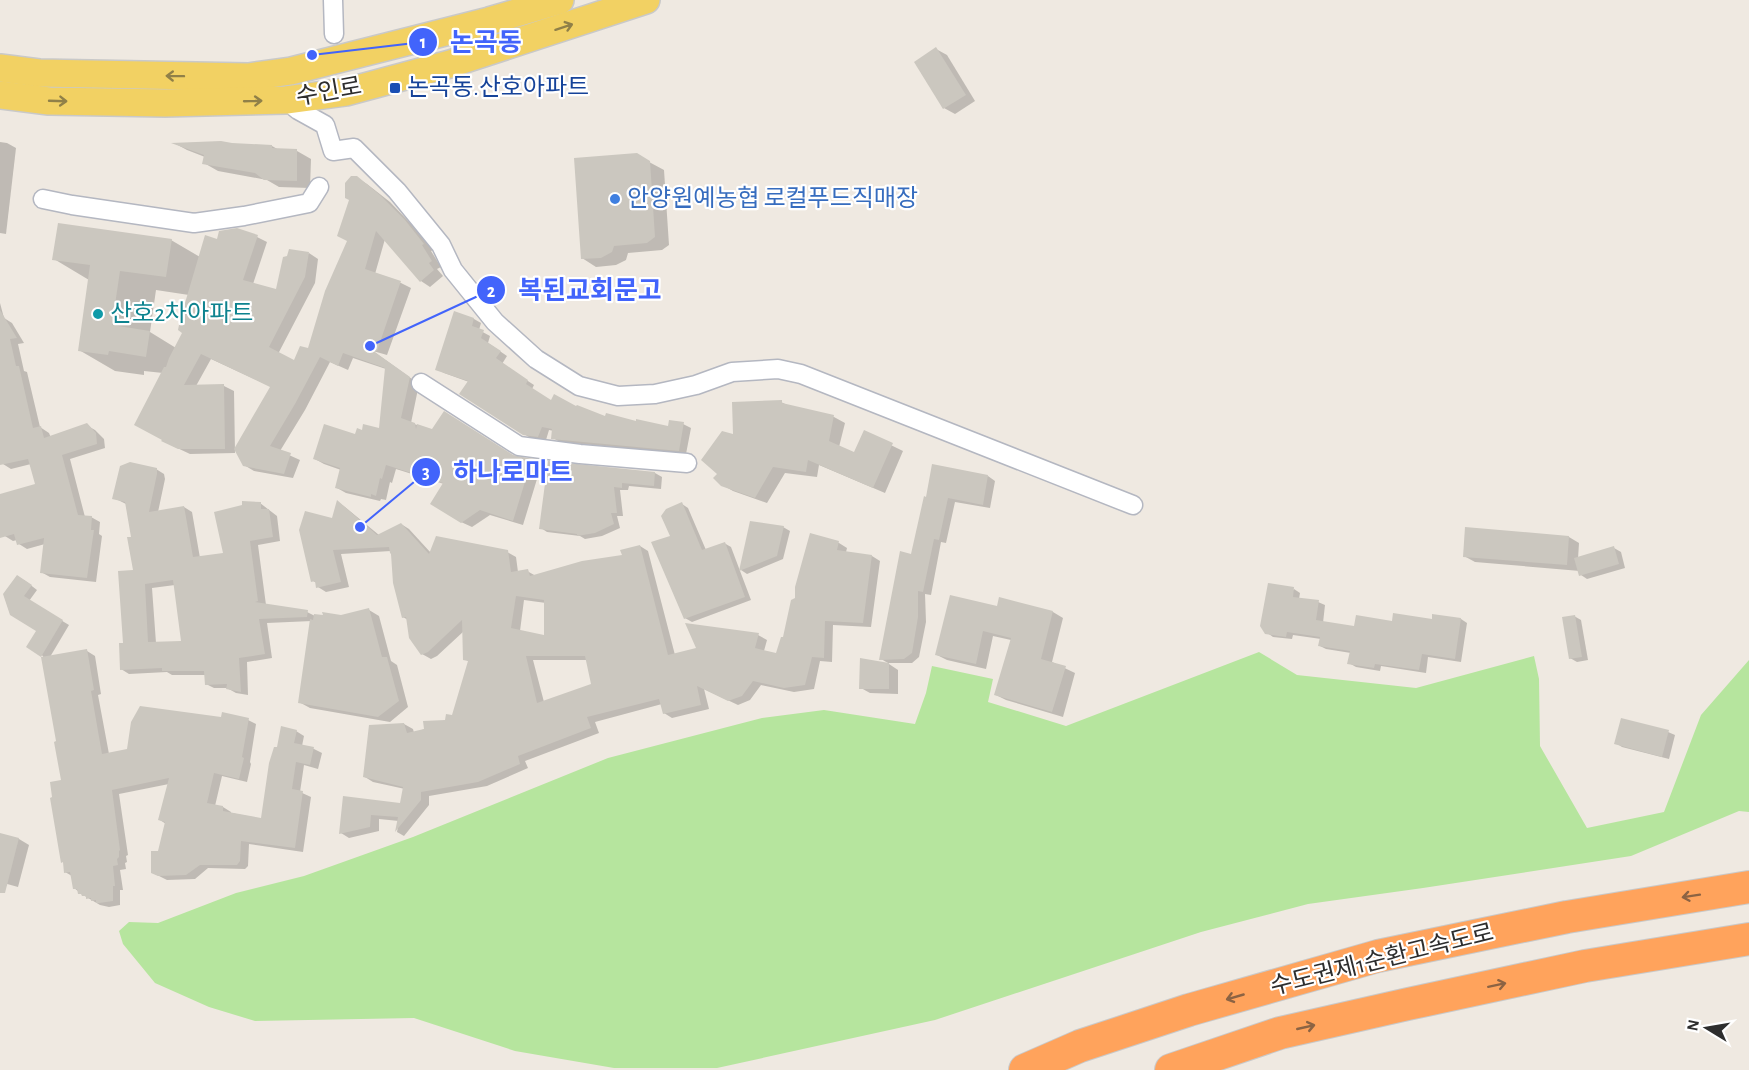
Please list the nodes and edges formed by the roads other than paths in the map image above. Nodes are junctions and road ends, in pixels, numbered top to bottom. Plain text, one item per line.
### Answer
1 (333, 0) edge
2 (560, 0) edge
3 (646, 0) edge
4 (334, 34) dead end
5 (0, 68) edge
6 (0, 94) edge
7 (286, 100) junction
8 (319, 187) dead end
9 (43, 199) dead end
10 (421, 383) dead end
11 (687, 463) dead end
12 (1133, 505) dead end
13 (1749, 887) edge
14 (1749, 939) edge
15 (1025, 1070) edge
16 (1170, 1070) edge

1 - 4 street
2 -> 5 main road, 수인로
7 -> 3 main road, 수인로
6 -> 7 main road, 수인로
7 - 12 street
8 - 9 street
10 - 11 street
13 -> 15 highway, 수도권제1순환고속도로
16 -> 14 highway, 수도권제1순환고속도로

